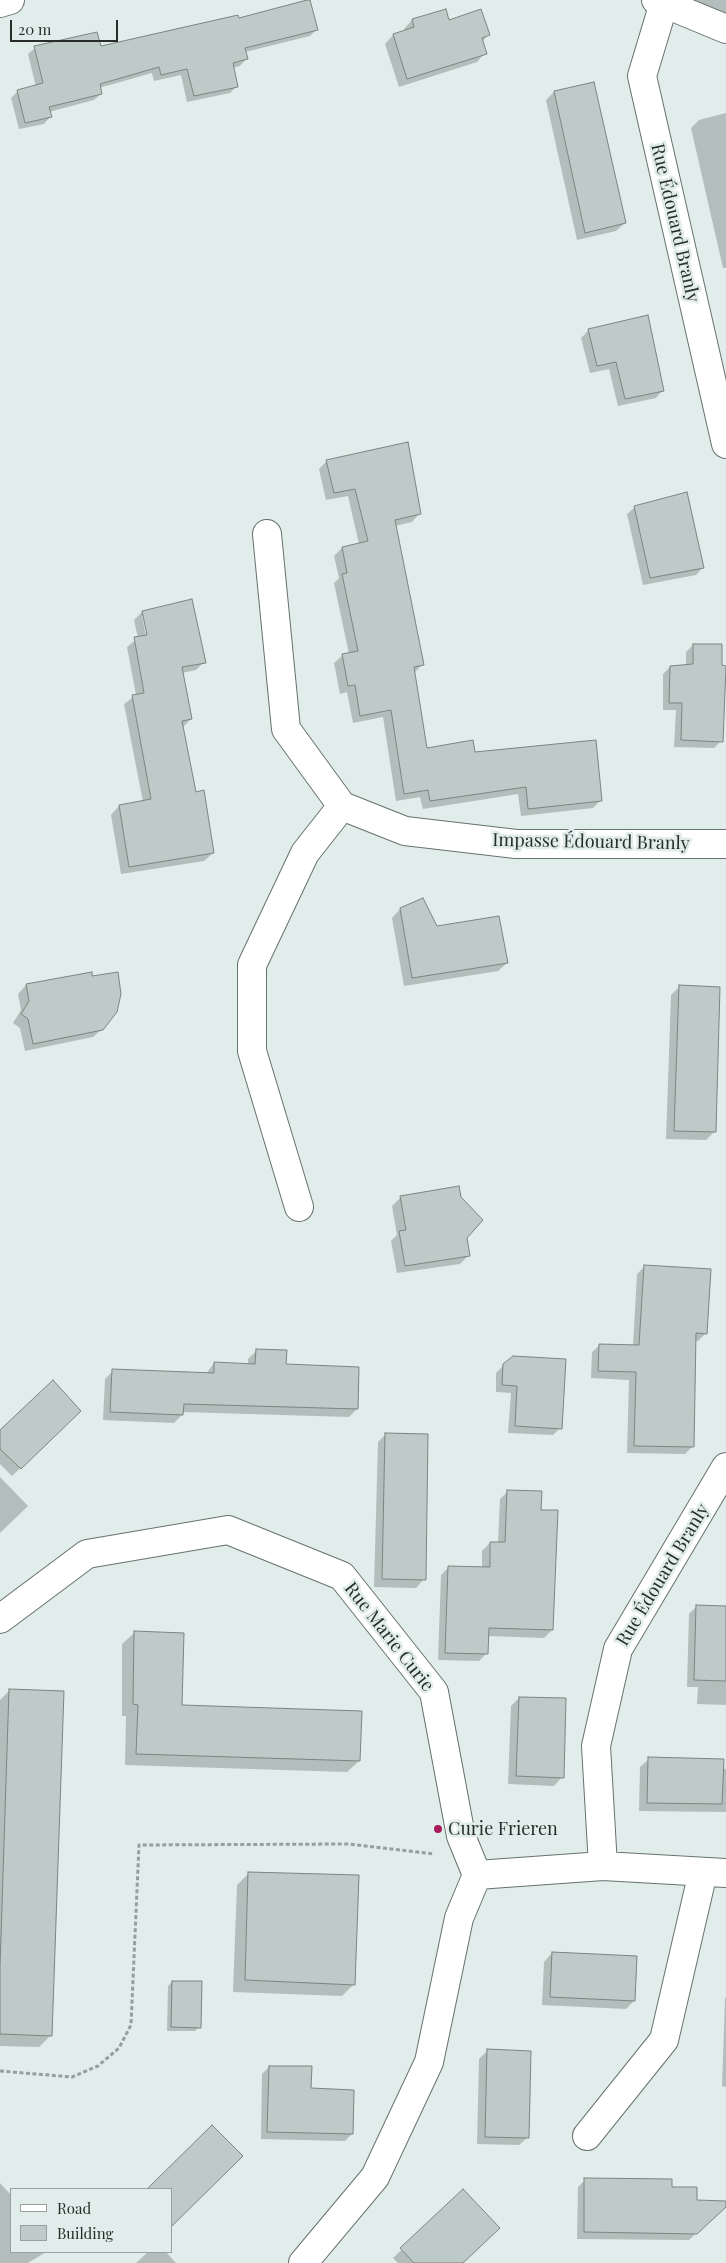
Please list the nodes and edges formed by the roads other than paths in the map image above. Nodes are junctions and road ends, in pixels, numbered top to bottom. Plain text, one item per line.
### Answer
1 (10, 0) edge
2 (660, 2) edge
3 (0, 3) edge
4 (726, 29) edge
5 (726, 444) edge
6 (267, 534) dead end
7 (342, 806) junction
8 (726, 844) edge
9 (300, 1207) dead end
10 (726, 1467) edge
11 (0, 1619) edge
12 (473, 1866) junction
13 (602, 1866) junction
14 (714, 1872) edge
15 (587, 2136) dead end
16 (303, 2263) edge

1 - 3 street
2 - 4 street
2 - 5 street, Rue Édouard Branly
6 - 7 street
7 - 8 street, Impasse Édouard Branly
7 - 9 street
10 - 13 street, Rue Édouard Branly
11 - 12 street, Rue Marie Curie
12 - 13 street
12 - 16 street
13 - 14 street
14 - 15 street

